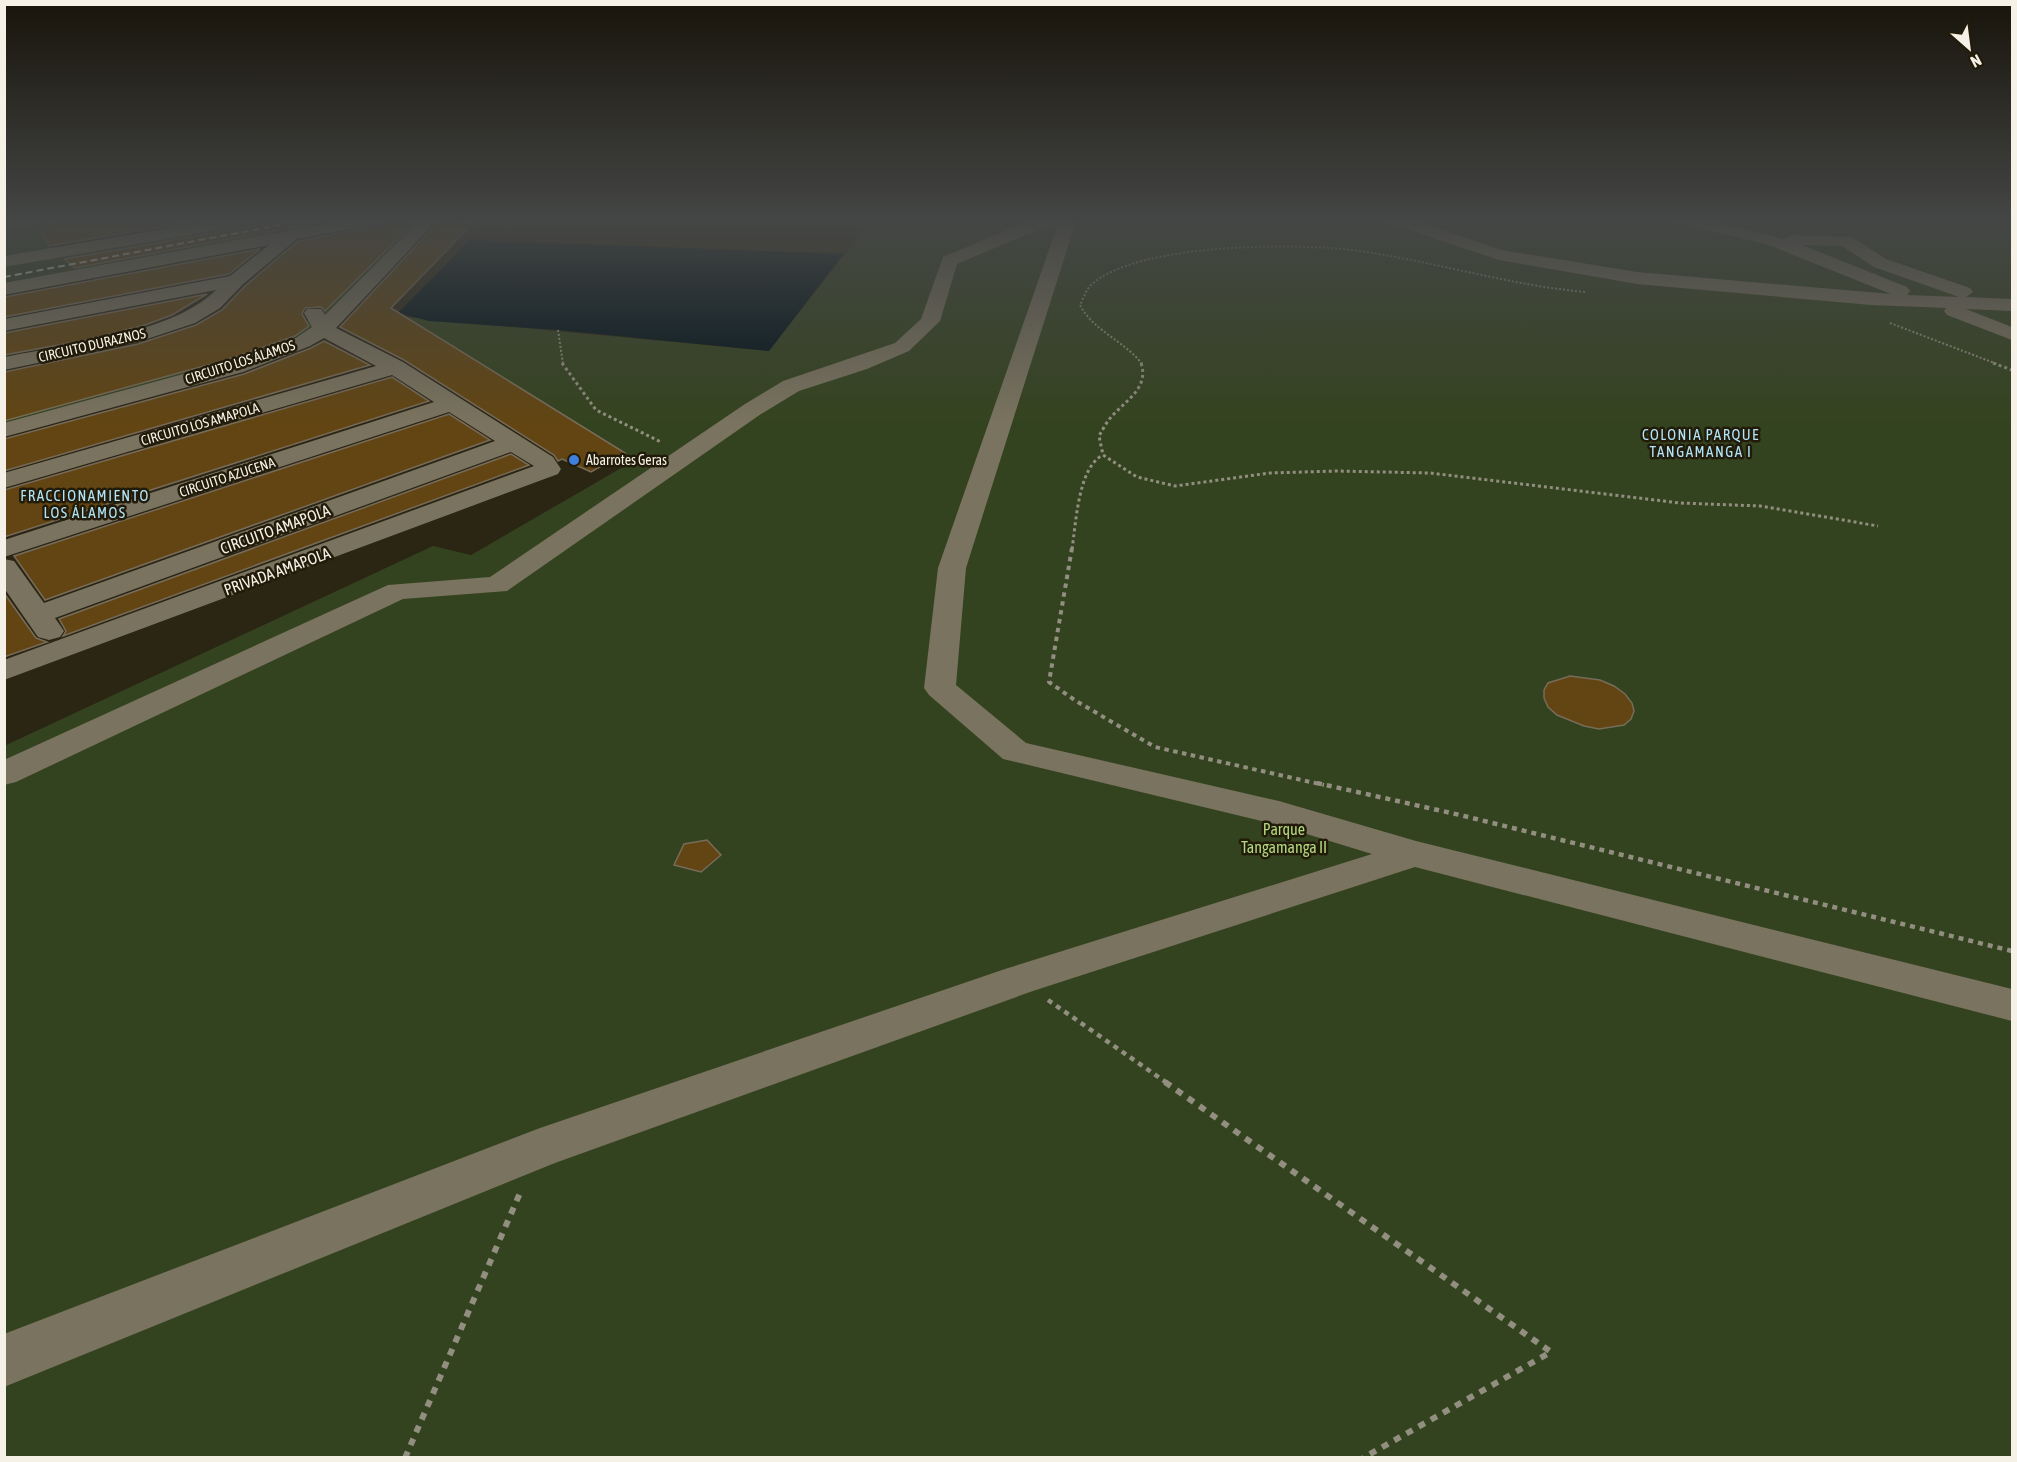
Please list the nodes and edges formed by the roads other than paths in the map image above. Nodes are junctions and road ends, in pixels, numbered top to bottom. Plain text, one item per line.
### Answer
1 (204, 286) edge
2 (230, 286) edge
3 (347, 286) edge
4 (357, 286) edge
5 (941, 286) edge
6 (1046, 286) edge
7 (1729, 286) edge
8 (1891, 286) edge
9 (1947, 286) edge
10 (1926, 300) junction
11 (2007, 307) edge
12 (319, 321) junction
13 (4, 325) edge
14 (2013, 334) edge
15 (215, 358) junction
16 (4, 364) edge
17 (235, 367) junction
18 (395, 368) junction
19 (450, 404) junction
20 (4, 410) edge
21 (4, 430) edge
22 (512, 443) junction
23 (4, 481) edge
24 (4, 549) edge
25 (4, 567) edge
26 (4, 671) edge
27 (4, 774) edge
28 (1414, 854) junction
29 (2013, 1005) edge
30 (4, 1361) edge

1 - 13 street, CIRCUITO DURAZNOS
2 - 16 street, CIRCUITO DURAZNOS
3 - 12 street, CIRCUITO LOS ÁLAMOS
4 - 12 street, CIRCUITO LOS ÁLAMOS
5 - 27 street
6 - 28 street
7 - 10 street
8 - 10 street
9 - 11 street
10 - 11 street
10 - 14 street
12 - 15 street, CIRCUITO LOS ÁLAMOS
12 - 17 street, CIRCUITO LOS ÁLAMOS
12 - 18 street
15 - 17 street
15 - 20 street, CIRCUITO LOS ÁLAMOS
17 - 21 street, CIRCUITO LOS ÁLAMOS
18 - 19 street
18 - 23 street, CIRCUITO LOS AMAPOLA
19 - 22 street
19 - 24 street, CIRCUITO AZUCENA
22 - 25 street, CIRCUITO AMAPOLA
22 - 26 street, PRIVADA AMAPOLA
28 - 29 street
28 - 30 street

